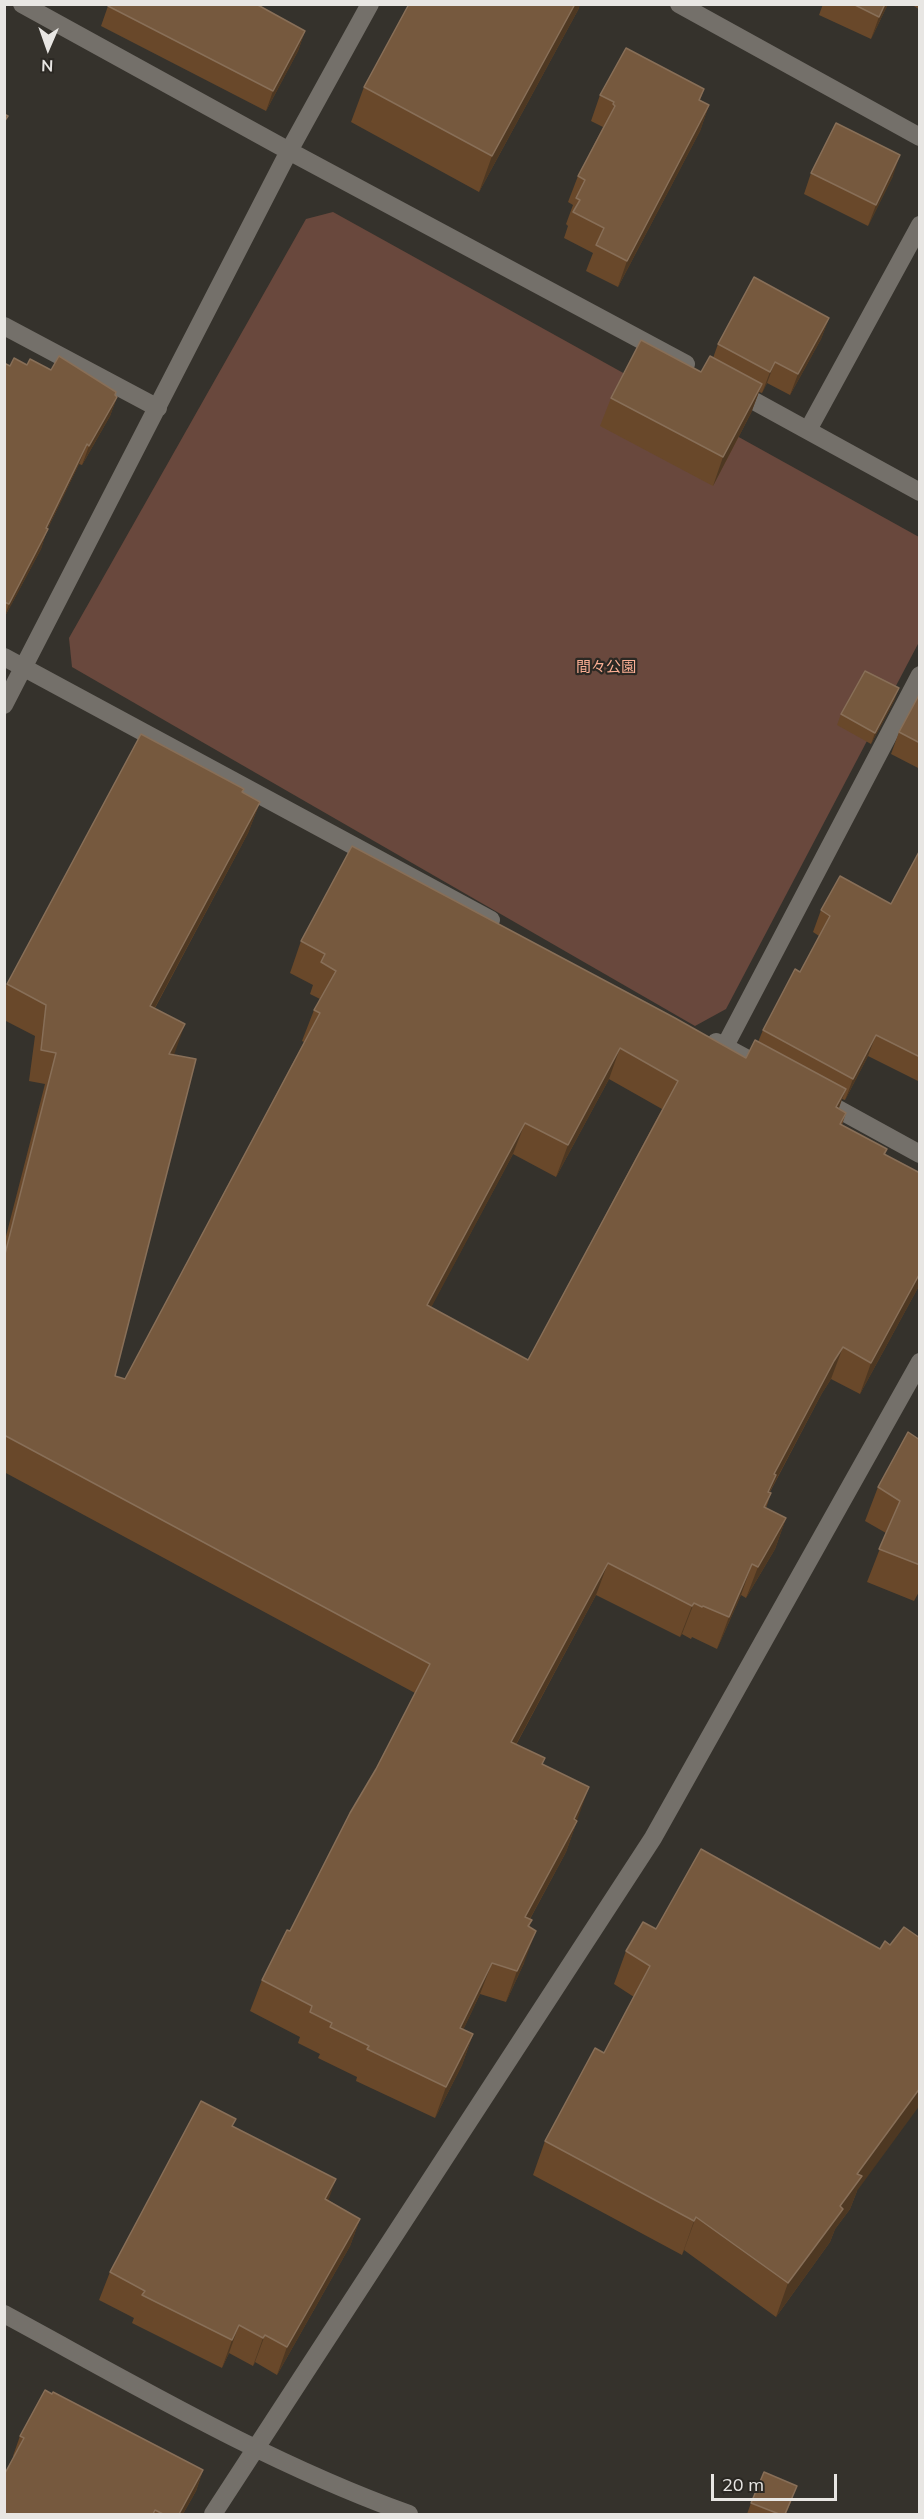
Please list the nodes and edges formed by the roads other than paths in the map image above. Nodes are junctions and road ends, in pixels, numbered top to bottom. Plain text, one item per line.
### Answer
1 (22, 4) edge
2 (370, 4) edge
3 (679, 4) edge
4 (920, 137) edge
5 (289, 151) junction
6 (920, 225) edge
7 (4, 326) edge
8 (158, 408) junction
9 (808, 429) junction
10 (920, 492) edge
11 (4, 657) edge
12 (24, 668) junction
13 (920, 675) edge
14 (4, 705) edge
15 (505, 928) edge
16 (704, 1035) edge
17 (724, 1046) junction
18 (786, 1080) edge
19 (807, 1092) edge
20 (920, 1154) edge
21 (920, 1362) edge
22 (4, 2313) edge
23 (255, 2450) junction
24 (213, 2514) edge
25 (409, 2514) edge

1 - 5 street
2 - 5 street
3 - 4 street
5 - 8 street
5 - 9 street
6 - 9 street
7 - 8 street
8 - 12 street
9 - 10 street
11 - 12 street
12 - 14 street
12 - 15 street
13 - 17 street
16 - 17 street
17 - 18 street
19 - 20 street
21 - 23 street
22 - 23 street
23 - 24 street
23 - 25 street

